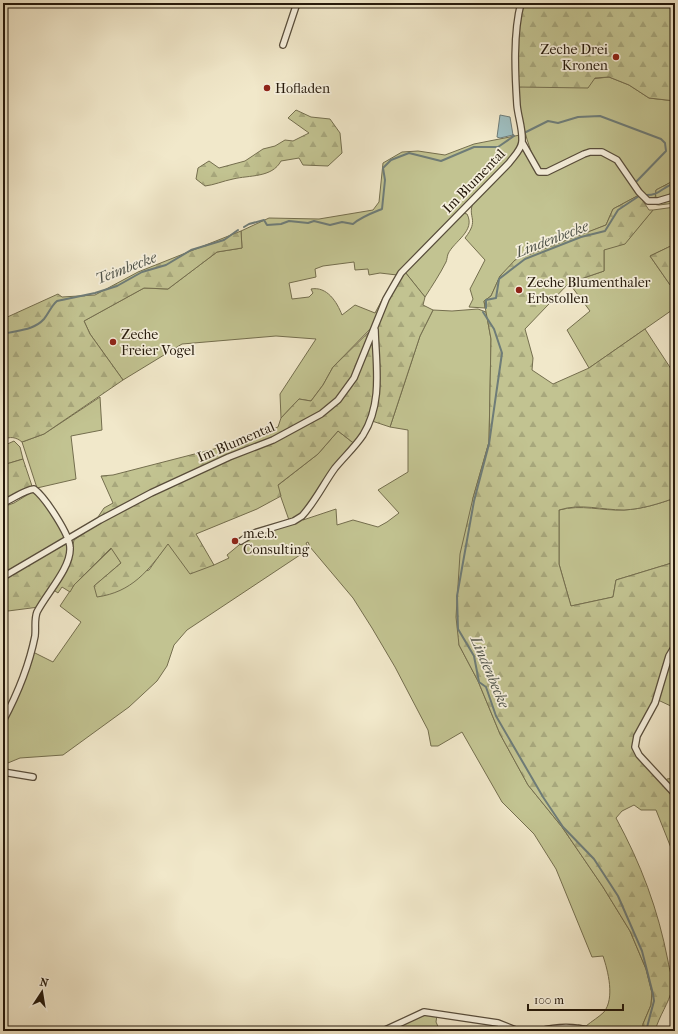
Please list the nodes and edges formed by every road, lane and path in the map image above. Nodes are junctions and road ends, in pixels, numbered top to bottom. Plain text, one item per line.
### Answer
1 (297, 3) edge
2 (520, 3) edge
3 (283, 45) dead end
4 (522, 142) junction
5 (675, 196) edge
6 (375, 328) junction
7 (3, 503) edge
8 (69, 540) junction
9 (241, 541) dead end
10 (3, 577) edge
11 (675, 646) edge
12 (3, 721) edge
13 (3, 772) edge
14 (33, 777) dead end
15 (675, 794) edge
16 (384, 1031) edge
17 (518, 1031) edge
18 (540, 1031) edge
19 (592, 1031) edge

1 - 3 street
2 - 4 street, Im Blumental
4 - 5 street
4 - 6 street, Im Blumental
6 - 8 street, Im Blumental
6 - 9 street, Im Blumental
7 - 8 street
8 - 10 street, Im Blumental
8 - 12 street
11 - 15 street
13 - 14 street
16 - 17 street
18 - 19 street

